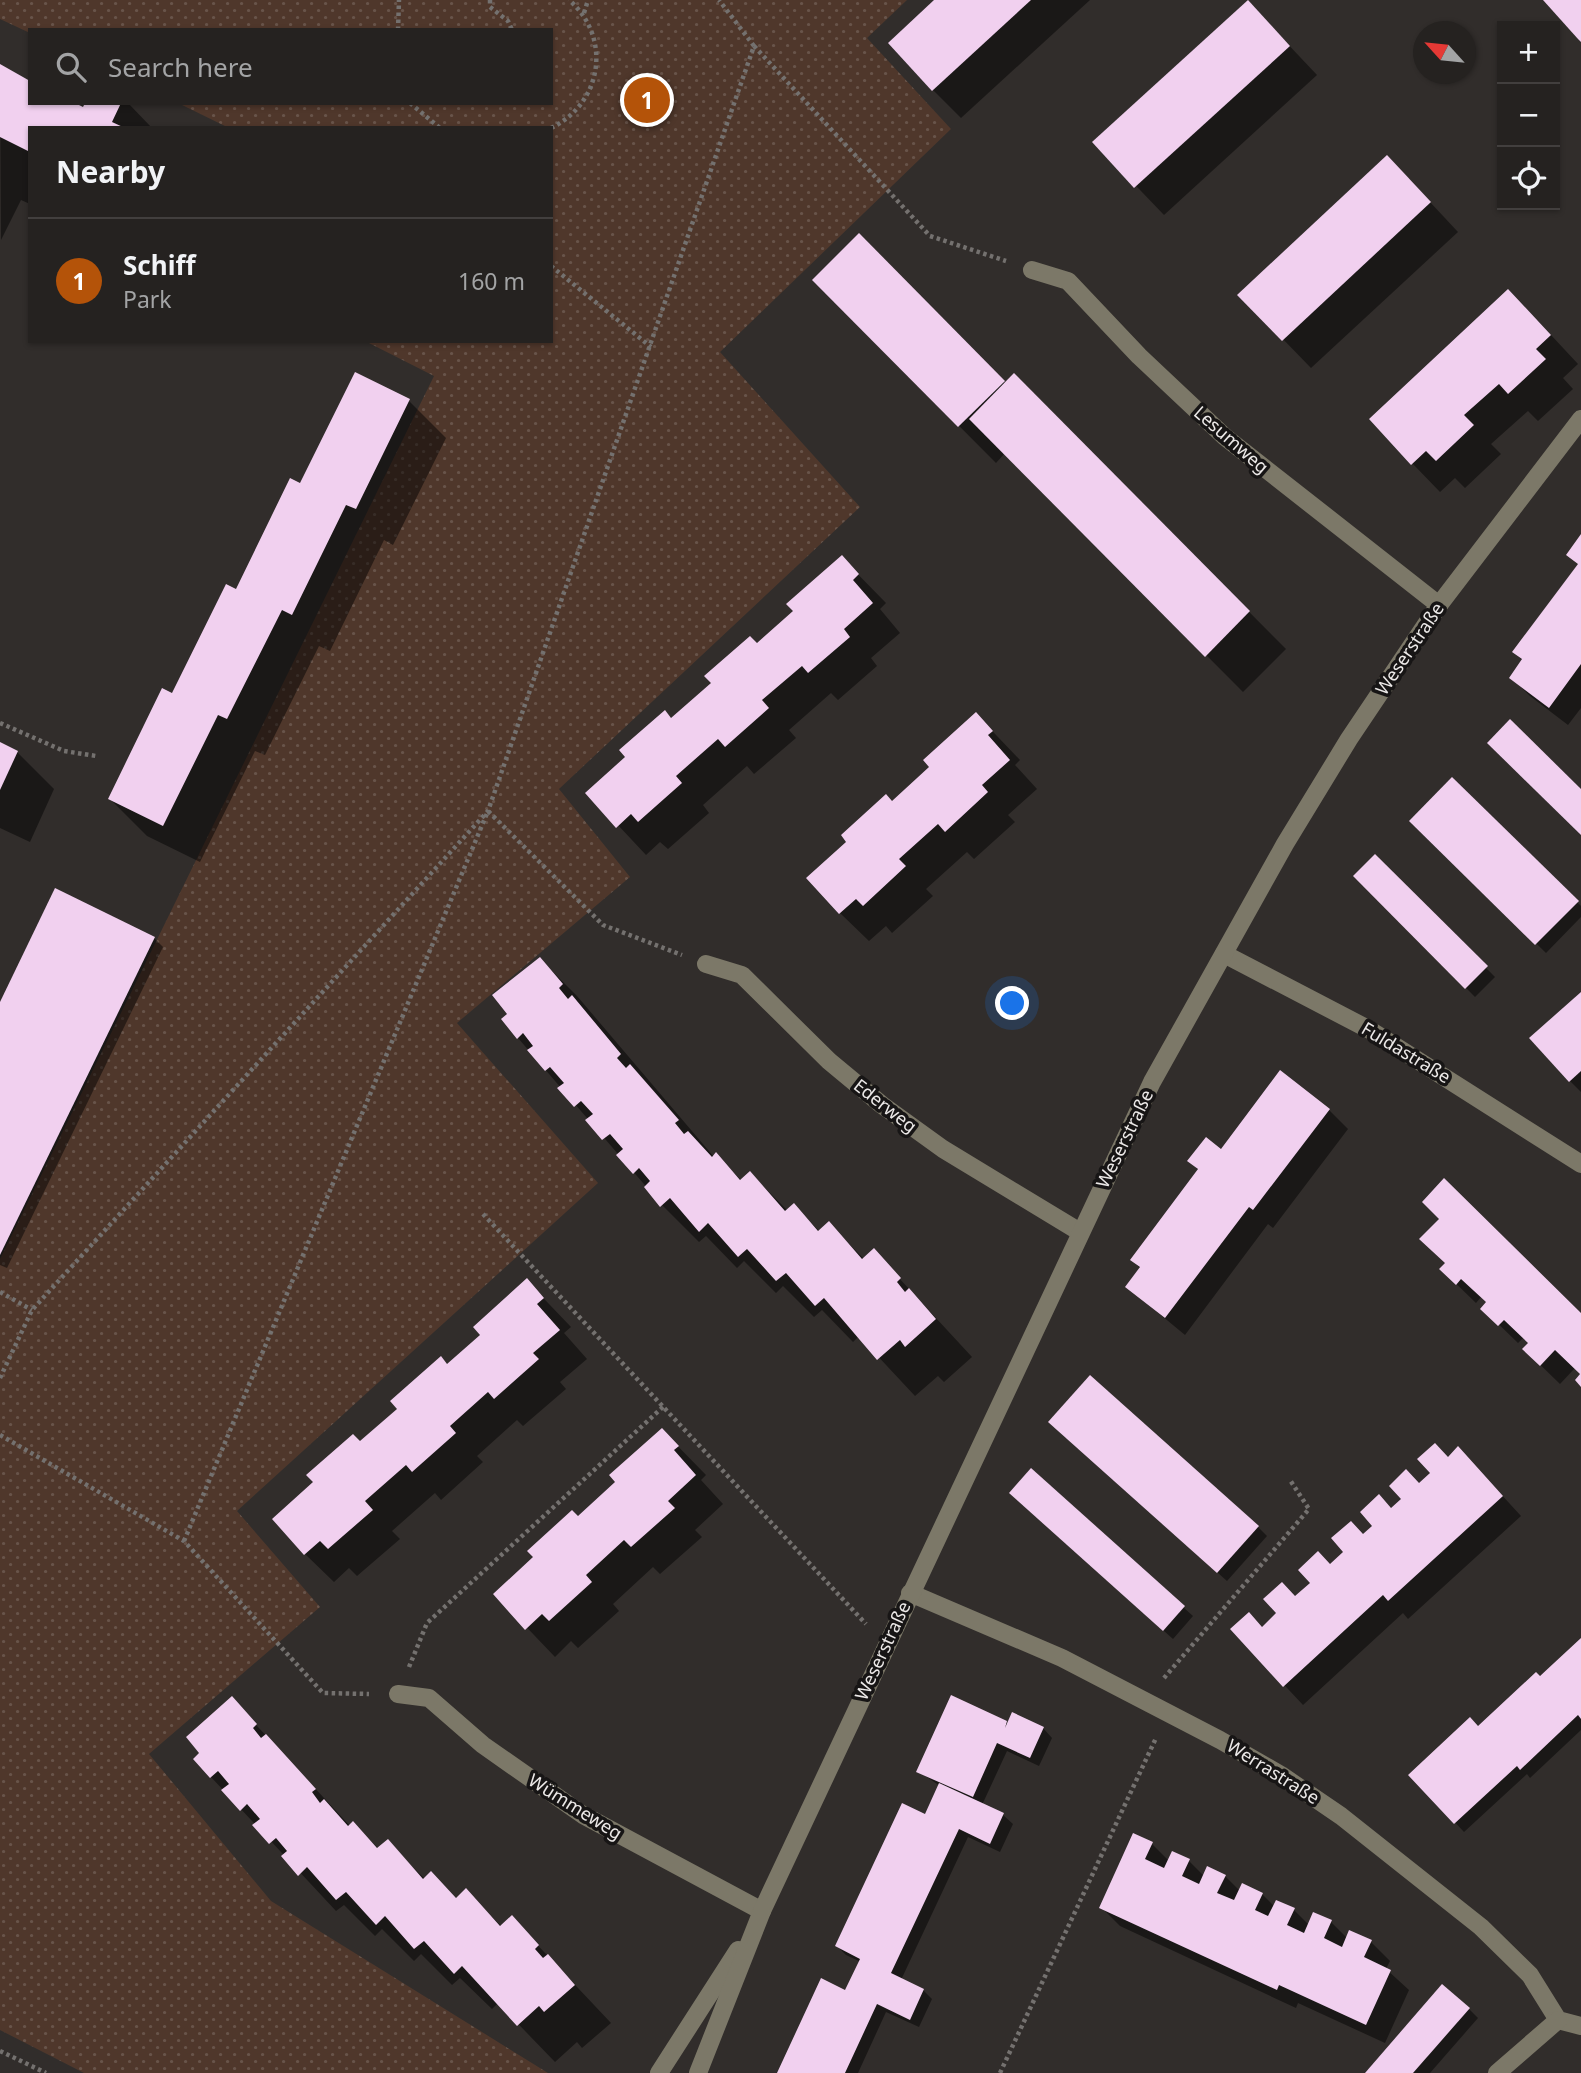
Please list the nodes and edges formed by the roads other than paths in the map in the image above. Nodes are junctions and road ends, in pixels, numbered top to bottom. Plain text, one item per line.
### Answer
1 (1032, 270) road end
2 (1581, 419) edge
3 (1439, 605) junction
4 (1224, 954) junction
5 (706, 964) road end
6 (1581, 1164) edge
7 (1080, 1232) junction
8 (910, 1593) junction
9 (398, 1694) road end
10 (762, 1912) junction
11 (1558, 2020) junction
12 (1581, 2026) edge
13 (659, 2073) edge
14 (698, 2073) edge
15 (1497, 2073) edge

1 - 3 street, Lesumweg
2 - 3 street, Weserstraße
3 - 4 street, Weserstraße
4 - 6 street, Fuldastraße
4 - 7 street, Weserstraße
5 - 7 street, Ederweg
7 - 8 street, Weserstraße
8 - 10 street, Weserstraße
8 - 11 street, Werrastraße
9 - 10 street, Wümmeweg
10 - 13 street, Weserstraße
10 - 14 street, Weserstraße
11 - 12 street
11 - 15 street

